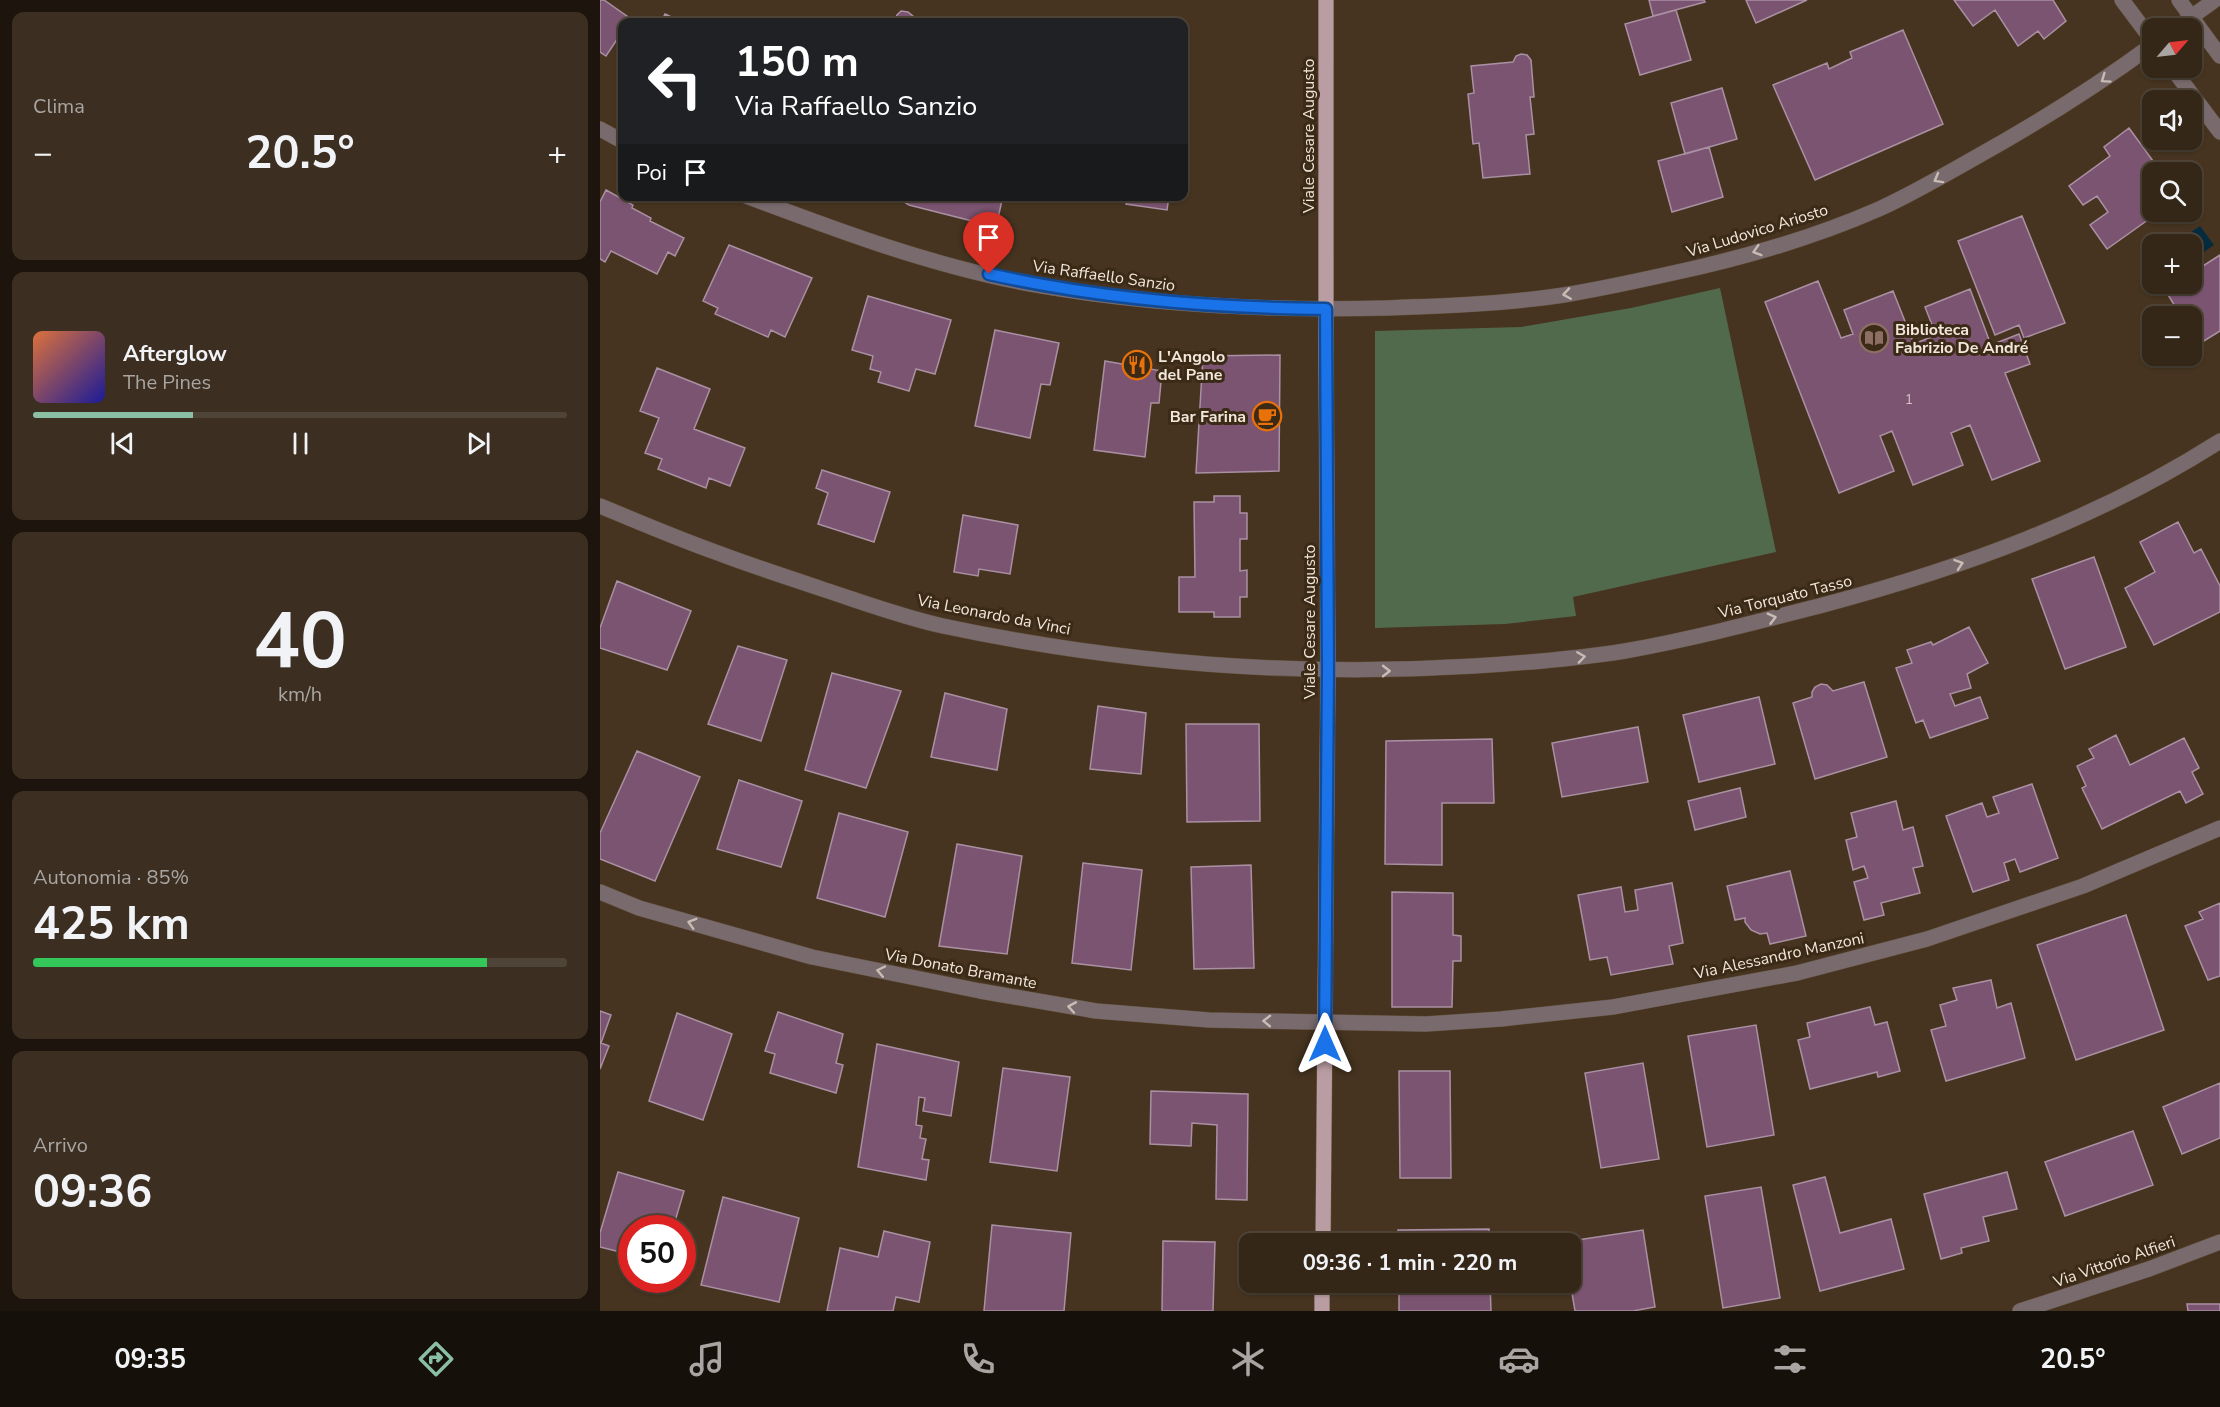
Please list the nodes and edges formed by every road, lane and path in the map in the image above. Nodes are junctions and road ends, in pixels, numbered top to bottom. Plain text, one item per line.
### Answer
1 (1326, 0) edge
2 (2122, 0) edge
3 (2179, 0) edge
4 (2215, 0) edge
5 (2192, 18) joint
6 (2142, 29) edge
7 (2202, 32) edge
8 (2142, 51) edge
9 (2220, 56) edge
10 (2180, 78) edge
11 (600, 129) edge
12 (2220, 132) edge
13 (618, 139) edge
14 (760, 201) edge
15 (1326, 309) junction
16 (2220, 441) edge
17 (600, 506) edge
18 (1328, 669) junction
19 (2220, 828) edge
20 (600, 892) edge
21 (1325, 1021) junction
22 (1323, 1233) edge
23 (2220, 1242) edge
24 (1322, 1293) edge
25 (1322, 1311) edge
26 (2020, 1311) edge

1 - 15 main road, Viale Cesare Augusto
2 - 6 street
3 - 5 street
4 - 5 street
7 - 9 street
8 -> 15 street, Via Ludovico Ariosto
10 - 12 street
11 - 13 street
14 - 15 street, Via Raffaello Sanzio
15 - 18 main road, Viale Cesare Augusto
18 -> 16 street, Via Torquato Tasso
17 - 18 street, Via Leonardo da Vinci
18 - 21 main road, Viale Cesare Augusto
19 - 21 street, Via Alessandro Manzoni
21 -> 20 street, Via Donato Bramante
21 - 22 main road, Viale Cesare Augusto
23 - 26 street, Via Vittorio Alfieri
24 - 25 main road

